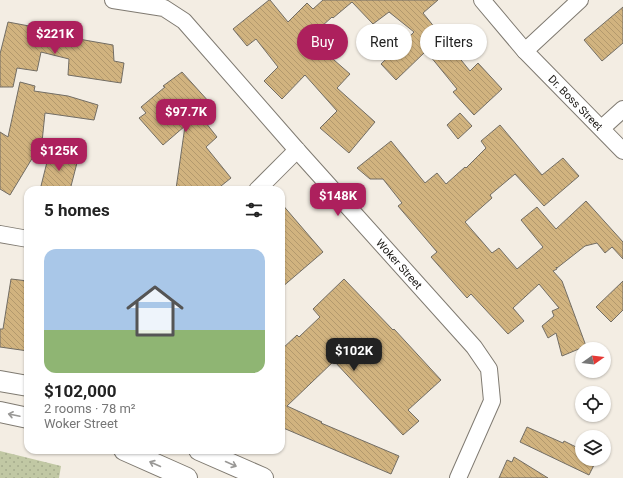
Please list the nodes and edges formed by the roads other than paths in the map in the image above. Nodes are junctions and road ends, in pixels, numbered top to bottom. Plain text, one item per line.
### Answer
1 (113, 0) edge
2 (482, 0) edge
3 (580, 0) edge
4 (525, 51) junction
5 (623, 110) edge
6 (602, 128) junction
7 (297, 150) junction
8 (623, 151) edge
9 (261, 186) edge
10 (0, 234) edge
11 (24, 238) edge
12 (0, 381) edge
13 (24, 385) edge
14 (0, 412) edge
15 (24, 417) edge
16 (133, 454) edge
17 (209, 454) edge
18 (187, 478) edge
19 (263, 478) edge
20 (458, 478) edge

1 - 7 street, Woker Street
2 - 4 street, Dr. Boss Street
3 - 4 street
4 - 6 street, Dr. Boss Street
5 - 6 street
6 - 8 street, Dr. Boss Street
7 - 9 street
7 - 20 street, Woker Street
10 - 11 street
12 - 13 street
15 -> 14 street
18 -> 16 street
17 -> 19 street

